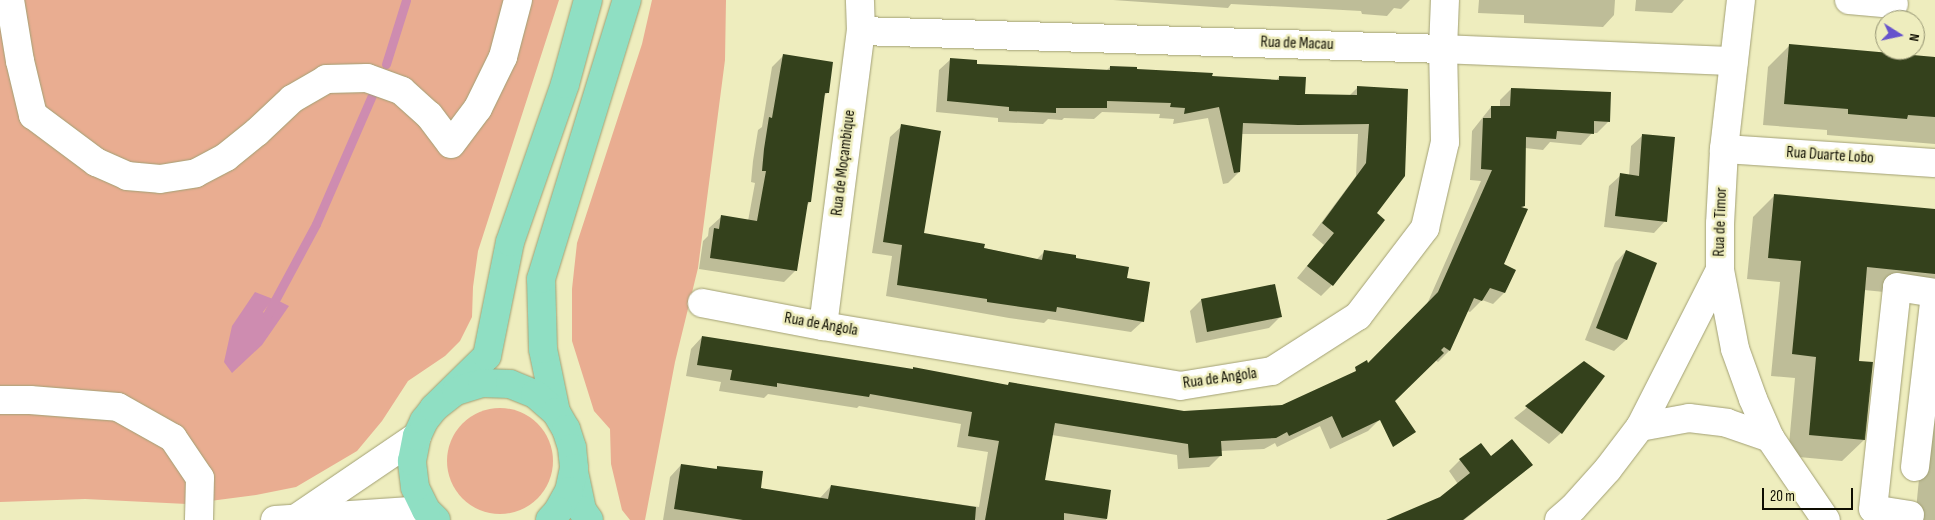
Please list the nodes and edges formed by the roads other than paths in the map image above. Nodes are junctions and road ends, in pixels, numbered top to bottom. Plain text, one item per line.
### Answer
1 (10, 0) edge
2 (518, 0) edge
3 (588, 0) edge
4 (627, 0) edge
5 (860, 0) edge
6 (1445, 0) edge
7 (1741, 0) edge
8 (1849, 0) edge
9 (1894, 4) dead end
10 (861, 31) junction
11 (1443, 49) junction
12 (1734, 61) junction
13 (1724, 149) junction
14 (1935, 163) edge
15 (1720, 270) junction
16 (1935, 294) edge
17 (702, 303) dead end
18 (823, 326) junction
19 (0, 400) edge
20 (434, 408) junction
21 (556, 412) junction
22 (1640, 427) junction
23 (417, 436) junction
24 (1770, 438) junction
25 (1915, 467) dead end
26 (574, 468) junction
27 (431, 515) edge
28 (1910, 515) dead end
29 (285, 519) edge
30 (199, 520) edge
31 (550, 520) edge
32 (589, 520) edge
33 (1559, 520) edge
34 (1826, 520) edge

1 - 2 street
3 - 20 main road
4 - 21 main road
5 - 10 street, Rua de Moçambique
6 - 11 street, Rua de Angola
7 - 12 street, Rua de Timor
8 - 9 street
10 - 11 street, Rua de Macau
10 - 18 street, Rua de Moçambique
11 - 12 street, Rua de Macau
11 - 18 street, Rua de Angola
12 - 13 street, Rua de Timor
13 - 14 street, Rua Duarte Lobo
13 - 15 street, Rua de Timor
15 - 22 street, Rua de Timor
15 - 24 street
16 - 25 street
16 - 28 street
17 - 18 street, Rua de Angola
19 - 30 street
20 - 21 main road
20 - 23 main road
21 - 26 main road
22 - 24 street
22 - 33 street, Rua de Timor
23 - 27 main road
23 - 29 street
24 - 34 street
26 - 31 main road
26 - 32 main road
27 - 29 street

